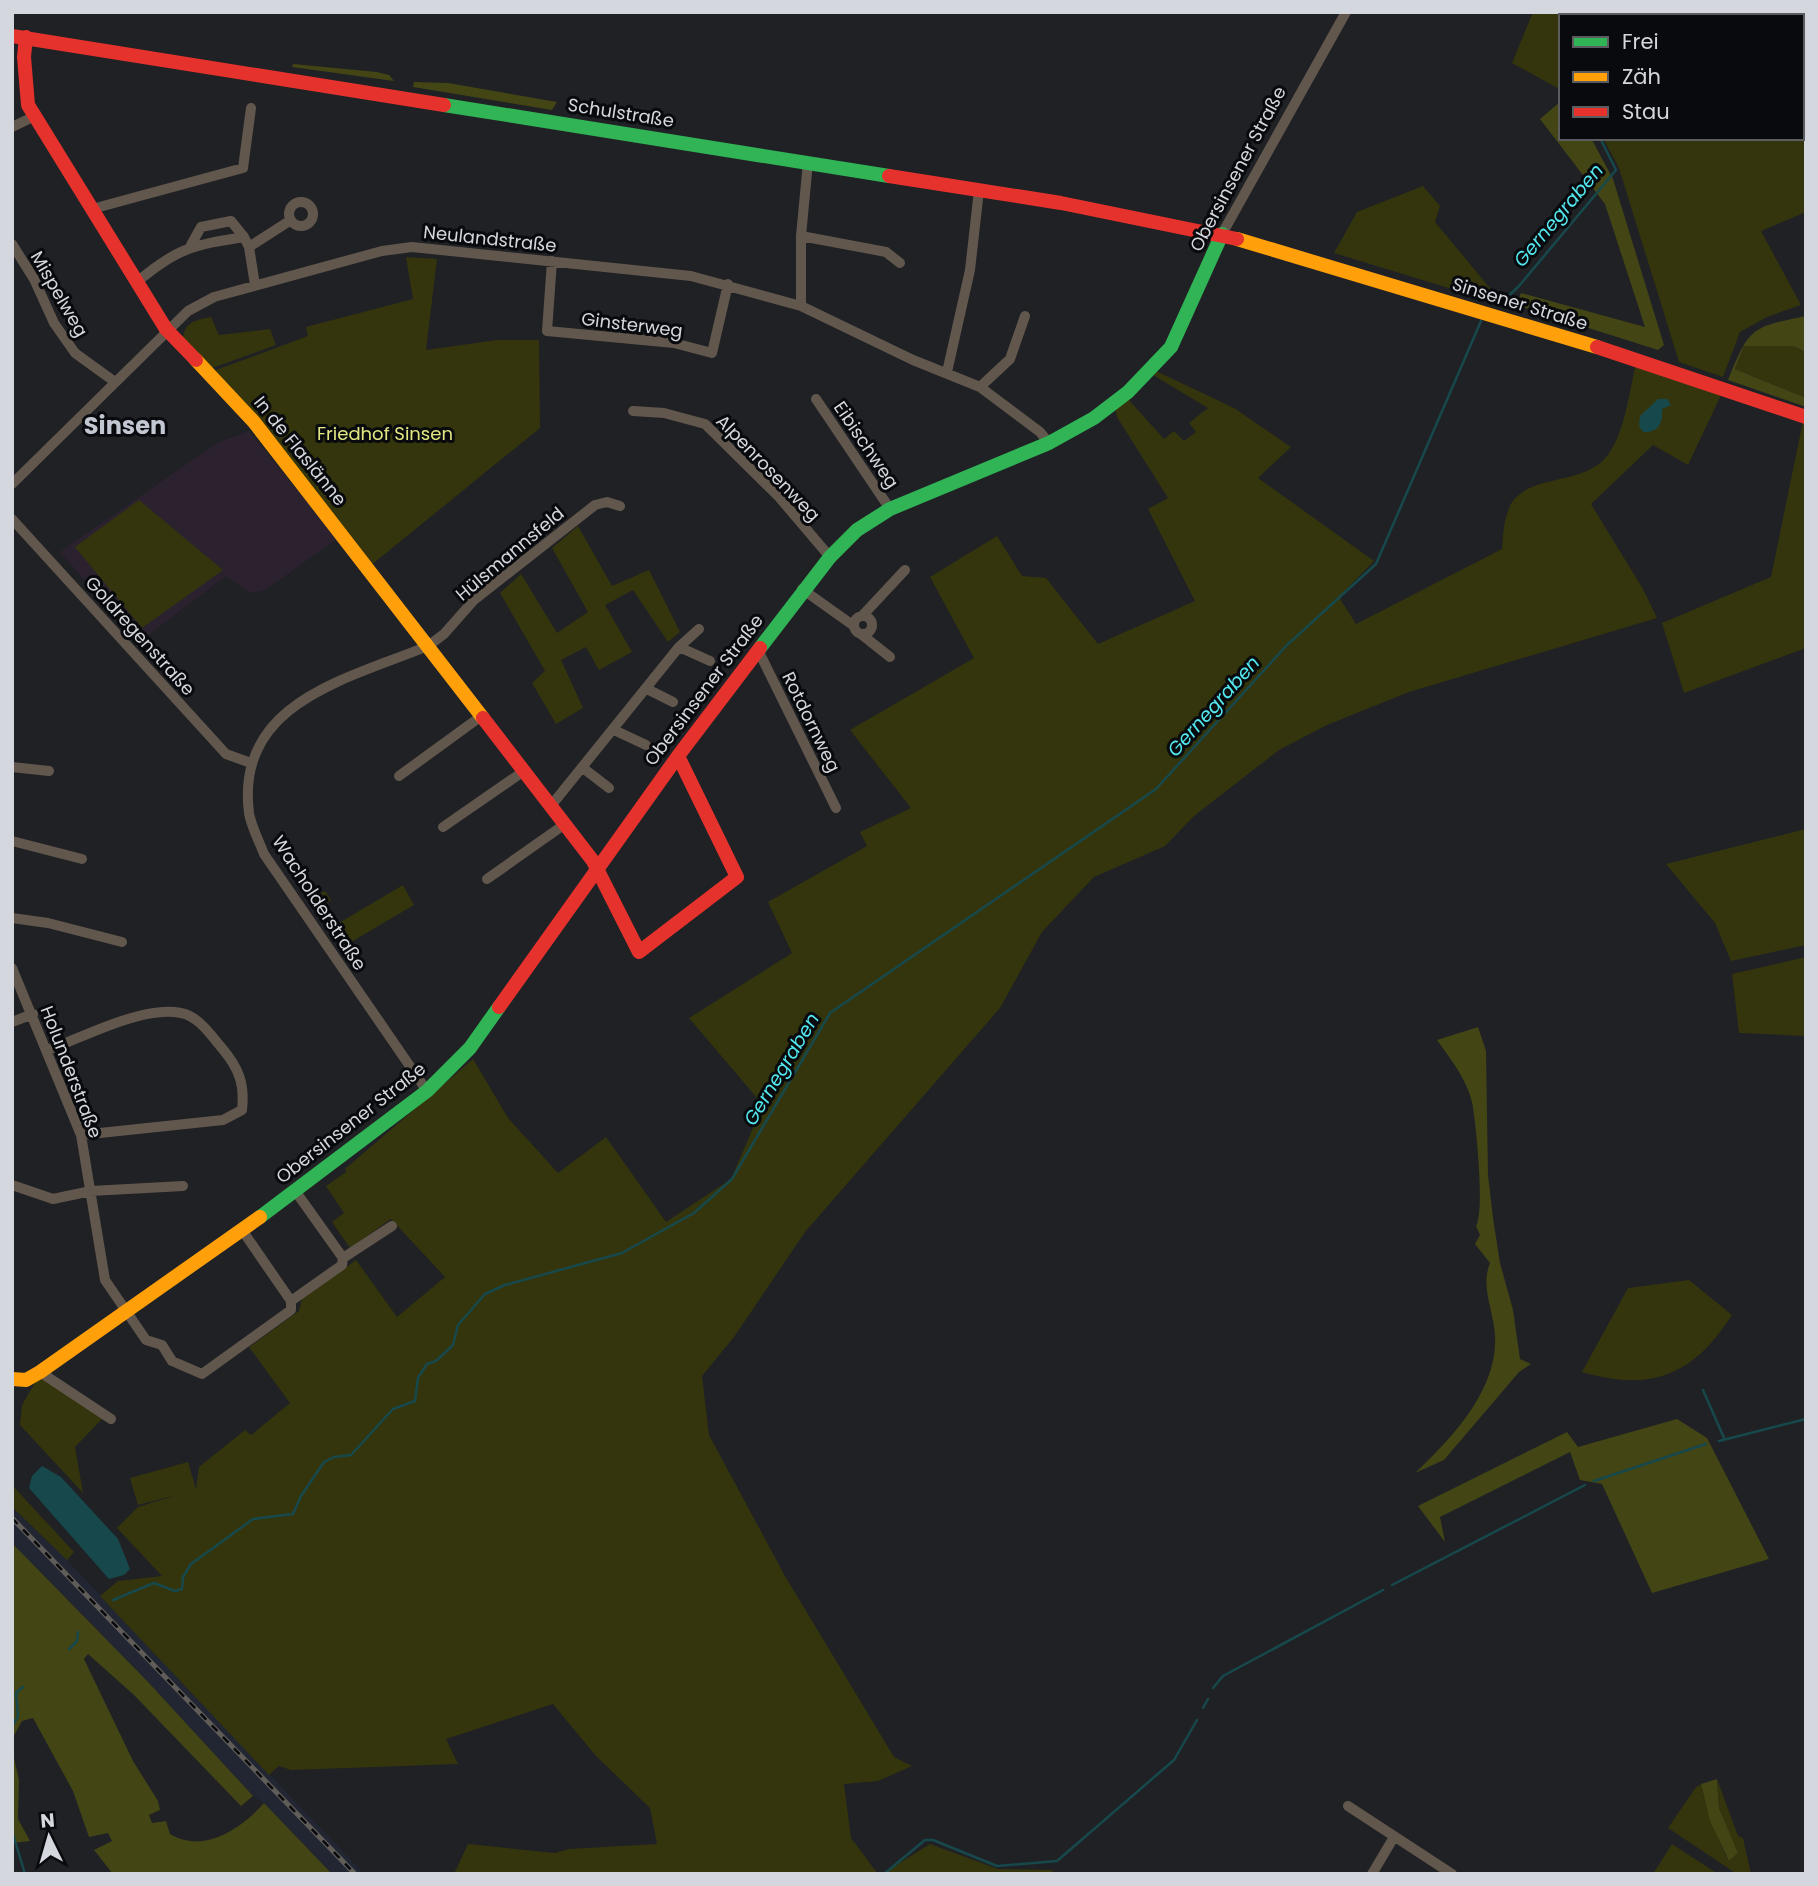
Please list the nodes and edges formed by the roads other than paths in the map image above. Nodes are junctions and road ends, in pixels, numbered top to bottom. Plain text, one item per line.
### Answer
1 (1346, 12) edge
2 (19, 36) edge
3 (251, 108) dead end
4 (35, 116) junction
5 (12, 127) edge
6 (808, 162) junction
7 (979, 190) junction
8 (92, 209) junction
9 (291, 220) dead end
10 (1222, 234) junction
11 (801, 236) junction
12 (244, 237) junction
13 (12, 244) edge
14 (191, 246) junction
15 (249, 247) junction
16 (552, 261) junction
17 (900, 263) dead end
18 (137, 282) junction
19 (728, 284) junction
20 (255, 285) junction
21 (801, 306) junction
22 (1025, 316) dead end
23 (166, 329) junction
24 (947, 372) junction
25 (115, 382) junction
26 (980, 387) junction
27 (816, 399) dead end
28 (633, 411) dead end
29 (1806, 416) edge
30 (1049, 443) junction
31 (12, 484) edge
32 (620, 506) dead end
33 (890, 509) junction
34 (12, 519) edge
35 (830, 556) junction
36 (905, 570) dead end
37 (802, 590) junction
38 (862, 616) junction
39 (699, 629) dead end
40 (858, 630) junction
41 (428, 646) junction
42 (680, 647) junction
43 (758, 650) junction
44 (890, 657) dead end
45 (710, 661) dead end
46 (647, 689) junction
47 (673, 702) dead end
48 (480, 717) junction
49 (614, 730) junction
50 (646, 745) dead end
51 (678, 756) junction
52 (251, 763) junction
53 (12, 766) edge
54 (583, 768) junction
55 (49, 771) dead end
56 (524, 771) junction
57 (399, 776) dead end
58 (609, 788) dead end
59 (550, 807) junction
60 (836, 807) dead end
61 (565, 824) junction
62 (443, 827) dead end
63 (12, 841) edge
64 (82, 859) dead end
65 (598, 869) junction
66 (486, 879) dead end
67 (12, 918) edge
68 (122, 942) dead end
69 (12, 968) edge
70 (33, 1014) junction
71 (12, 1022) edge
72 (48, 1051) junction
73 (426, 1091) junction
74 (81, 1135) junction
75 (12, 1185) edge
76 (183, 1186) dead end
77 (90, 1191) junction
78 (296, 1192) junction
79 (392, 1226) dead end
80 (242, 1230) junction
81 (343, 1258) junction
82 (291, 1301) junction
83 (125, 1312) junction
84 (40, 1372) junction
85 (12, 1379) edge
86 (111, 1419) dead end
87 (1348, 1806) dead end
88 (1394, 1837) junction
89 (1445, 1872) edge
90 (1372, 1874) edge

1 - 10 street, Obersinsener Straße
2 - 4 street, In de Flaslänne
2 - 6 street, Schulstraße
3 - 8 street
4 - 5 street
4 - 8 street, In de Flaslänne
6 - 7 street, Schulstraße
6 - 11 street
7 - 10 street, Schulstraße
7 - 24 street
8 - 18 street, In de Flaslänne
9 - 15 street
10 - 29 street, Sinsener Straße
10 - 30 street, Obersinsener Straße
11 - 17 street
11 - 21 street
12 - 14 street
12 - 14 street
12 - 15 street
13 - 25 street, Mispelweg
14 - 18 street
15 - 20 street
16 - 19 street, Neulandstraße
16 - 19 street, Ginsterweg
16 - 20 street, Neulandstraße
18 - 23 street, In de Flaslänne
19 - 21 street, Neulandstraße
20 - 23 street, Neulandstraße
21 - 24 street, Neulandstraße
22 - 26 street
23 - 25 street, Neulandstraße
23 - 41 street, In de Flaslänne
24 - 26 street, Neulandstraße
25 - 31 street, Neulandstraße
26 - 30 street, Neulandstraße
27 - 33 street, Eibischweg
28 - 35 street, Alpenrosenweg
30 - 33 street, Obersinsener Straße
32 - 41 street, Hülsmannsfeld
33 - 35 street, Obersinsener Straße
34 - 52 street, Goldregenstraße
35 - 37 street, Obersinsener Straße
36 - 38 street
37 - 40 street
37 - 43 street, Obersinsener Straße
38 - 40 street
38 - 40 street
39 - 42 street
40 - 44 street
41 - 48 street, In de Flaslänne
41 - 52 street, Wacholderstraße
42 - 45 street
42 - 46 street
43 - 51 street, Obersinsener Straße
43 - 60 street, Rotdornweg
46 - 47 street
46 - 49 street
48 - 56 street, In de Flaslänne
48 - 57 street
49 - 50 street
49 - 54 street
51 - 65 street, Obersinsener Straße
51 - 65 street, In de Flaslänne
52 - 73 street, Wacholderstraße
53 - 55 street
54 - 58 street
54 - 59 street
56 - 59 street, In de Flaslänne
56 - 62 street
59 - 61 street, In de Flaslänne
61 - 65 street, In de Flaslänne
61 - 66 street
63 - 64 street
65 - 73 street, Obersinsener Straße
67 - 68 street
69 - 70 street, Holunderstraße
70 - 71 street
70 - 72 street, Holunderstraße
72 - 74 street, Holunderstraße
72 - 74 street
73 - 78 street, Obersinsener Straße
74 - 77 street, Holunderstraße
75 - 77 street
76 - 77 street
77 - 83 street, Holunderstraße
78 - 80 street, Obersinsener Straße
78 - 81 street
79 - 81 street
80 - 82 street
80 - 83 street, Obersinsener Straße
81 - 82 street
82 - 83 street, Holunderstraße
83 - 84 street, Obersinsener Straße
84 - 85 street, Obersinsener Straße
84 - 86 street
87 - 88 street
88 - 89 street
88 - 90 street

